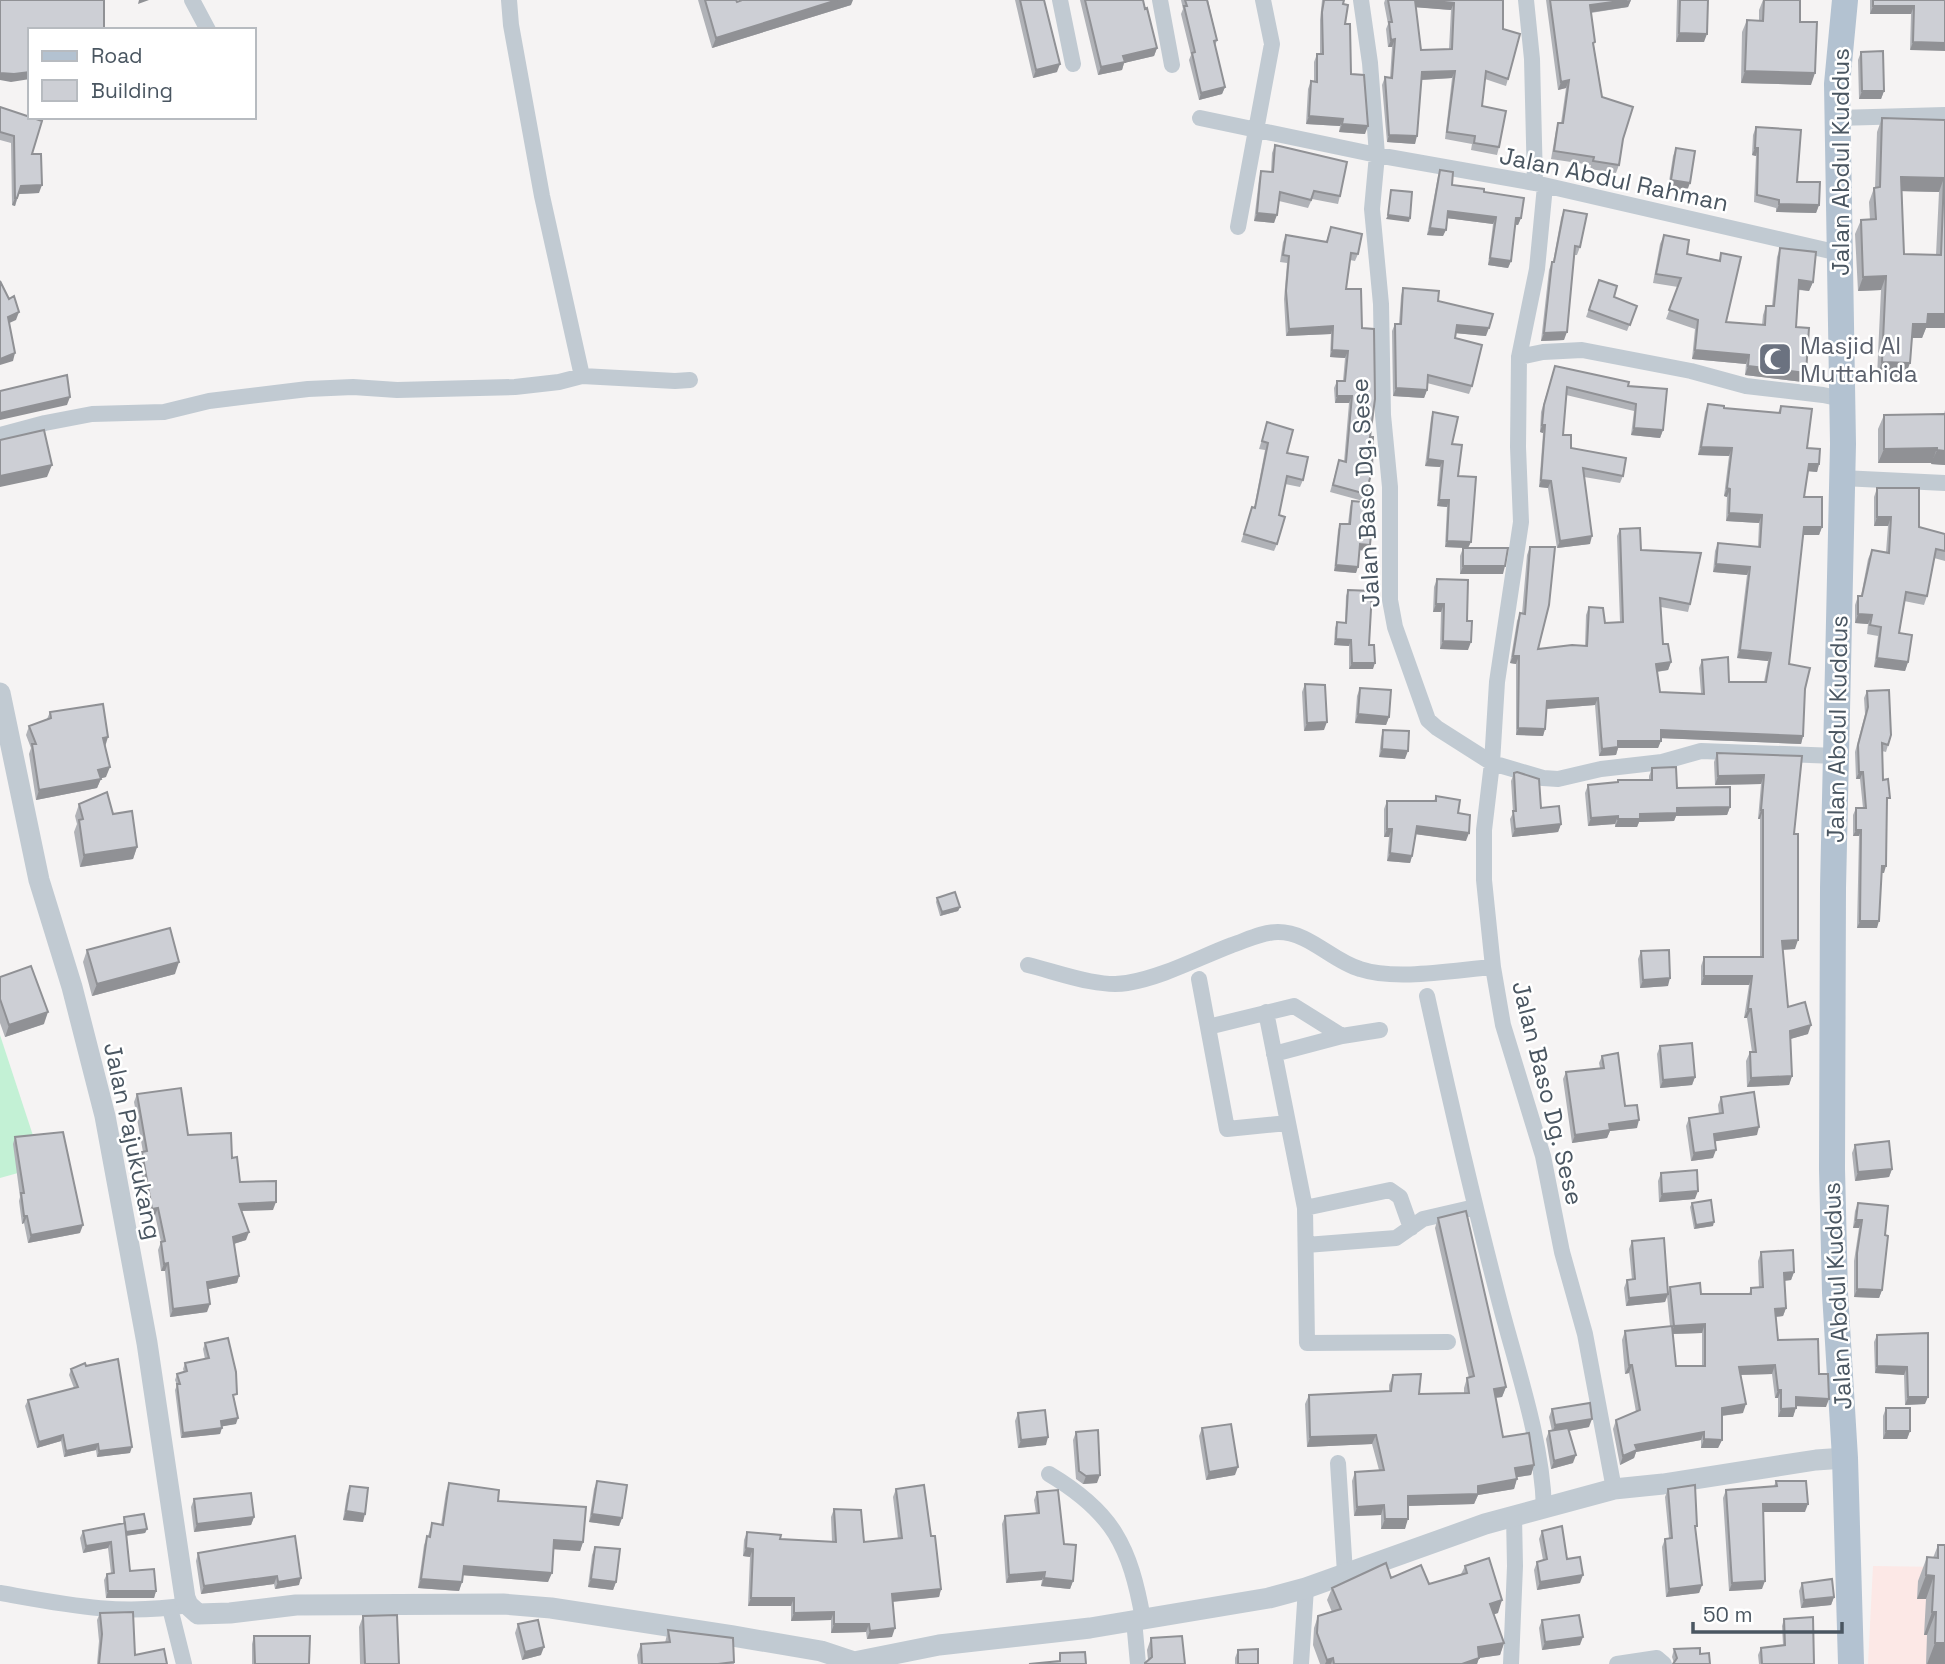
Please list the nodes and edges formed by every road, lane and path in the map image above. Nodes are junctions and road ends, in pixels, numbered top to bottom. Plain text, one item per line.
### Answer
1 (192, 0) edge
2 (509, 0) edge
3 (1060, 0) edge
4 (1160, 0) edge
5 (1263, 0) edge
6 (1361, 0) edge
7 (1526, 0) edge
8 (1844, 0) edge
9 (207, 28) edge
10 (1073, 64) dead end
11 (1172, 65) dead end
12 (1945, 115) edge
13 (1200, 118) dead end
14 (1837, 118) junction
15 (1257, 130) junction
16 (1377, 155) junction
17 (1540, 185) junction
18 (1238, 227) dead end
19 (1839, 253) junction
20 (1519, 357) junction
21 (583, 376) junction
22 (690, 380) dead end
23 (1842, 399) junction
24 (0, 435) edge
25 (1842, 478) junction
26 (1945, 483) edge
27 (0, 693) edge
28 (1837, 756) junction
29 (1492, 763) junction
30 (1028, 965) dead end
31 (1493, 967) junction
32 (1199, 979) dead end
33 (1427, 996) dead end
34 (1266, 1012) junction
35 (1208, 1027) junction
36 (1380, 1030) dead end
37 (1342, 1036) junction
38 (1274, 1054) junction
39 (1288, 1123) junction
40 (1475, 1206) junction
41 (1305, 1208) junction
42 (1411, 1228) junction
43 (1306, 1245) junction
44 (1448, 1342) dead end
45 (1845, 1458) junction
46 (1338, 1463) dead end
47 (1049, 1474) dead end
48 (1614, 1489) junction
49 (1544, 1508) junction
50 (1514, 1516) junction
51 (1345, 1573) junction
52 (1306, 1588) junction
53 (0, 1593) edge
54 (179, 1606) junction
55 (1138, 1619) junction
56 (853, 1663) edge
57 (184, 1664) edge
58 (1138, 1664) edge
59 (1301, 1664) edge
60 (1511, 1664) edge
61 (1617, 1664) edge
62 (1664, 1664) edge
63 (1851, 1664) edge

1 - 9 street
2 - 21 street
3 - 10 street
4 - 11 street
5 - 15 street
6 - 16 street, Jalan Baso Dg. Sese
7 - 17 street
8 - 14 main road, Jalan Abdul Kuddus
12 - 14 street
13 - 15 street, Jalan Abdul Rahman
14 - 19 main road, Jalan Abdul Kuddus
15 - 16 street, Jalan Abdul Rahman
15 - 18 street
16 - 17 street, Jalan Abdul Rahman
16 - 29 street, Jalan Baso Dg. Sese
17 - 19 street, Jalan Abdul Rahman
17 - 20 street
19 - 23 main road, Jalan Abdul Kuddus
20 - 23 street
20 - 29 street
21 - 22 street
21 - 24 street
23 - 25 main road, Jalan Abdul Kuddus
25 - 26 street
25 - 28 main road, Jalan Abdul Kuddus
27 - 54 street, Jalan Pajukukang
28 - 29 street
28 - 45 main road, Jalan Abdul Kuddus
29 - 31 street, Jalan Baso Dg. Sese
30 - 31 street
31 - 48 street, Jalan Baso Dg. Sese
32 - 35 street
33 - 40 street
34 - 35 street
34 - 37 street
34 - 38 street
35 - 39 street
36 - 37 street
37 - 38 street
38 - 39 street
39 - 41 street
40 - 42 street
40 - 49 street
41 - 42 street
41 - 43 street
42 - 43 street
43 - 44 street
45 - 48 street
45 - 63 main road, Jalan Abdul Kuddus
46 - 51 street
47 - 55 street
48 - 49 street
49 - 50 street
50 - 51 street
50 - 60 street
51 - 52 street
52 - 55 street
52 - 59 street
53 - 54 street
54 - 56 street
54 - 57 street
55 - 56 street
55 - 58 street
61 - 62 street

